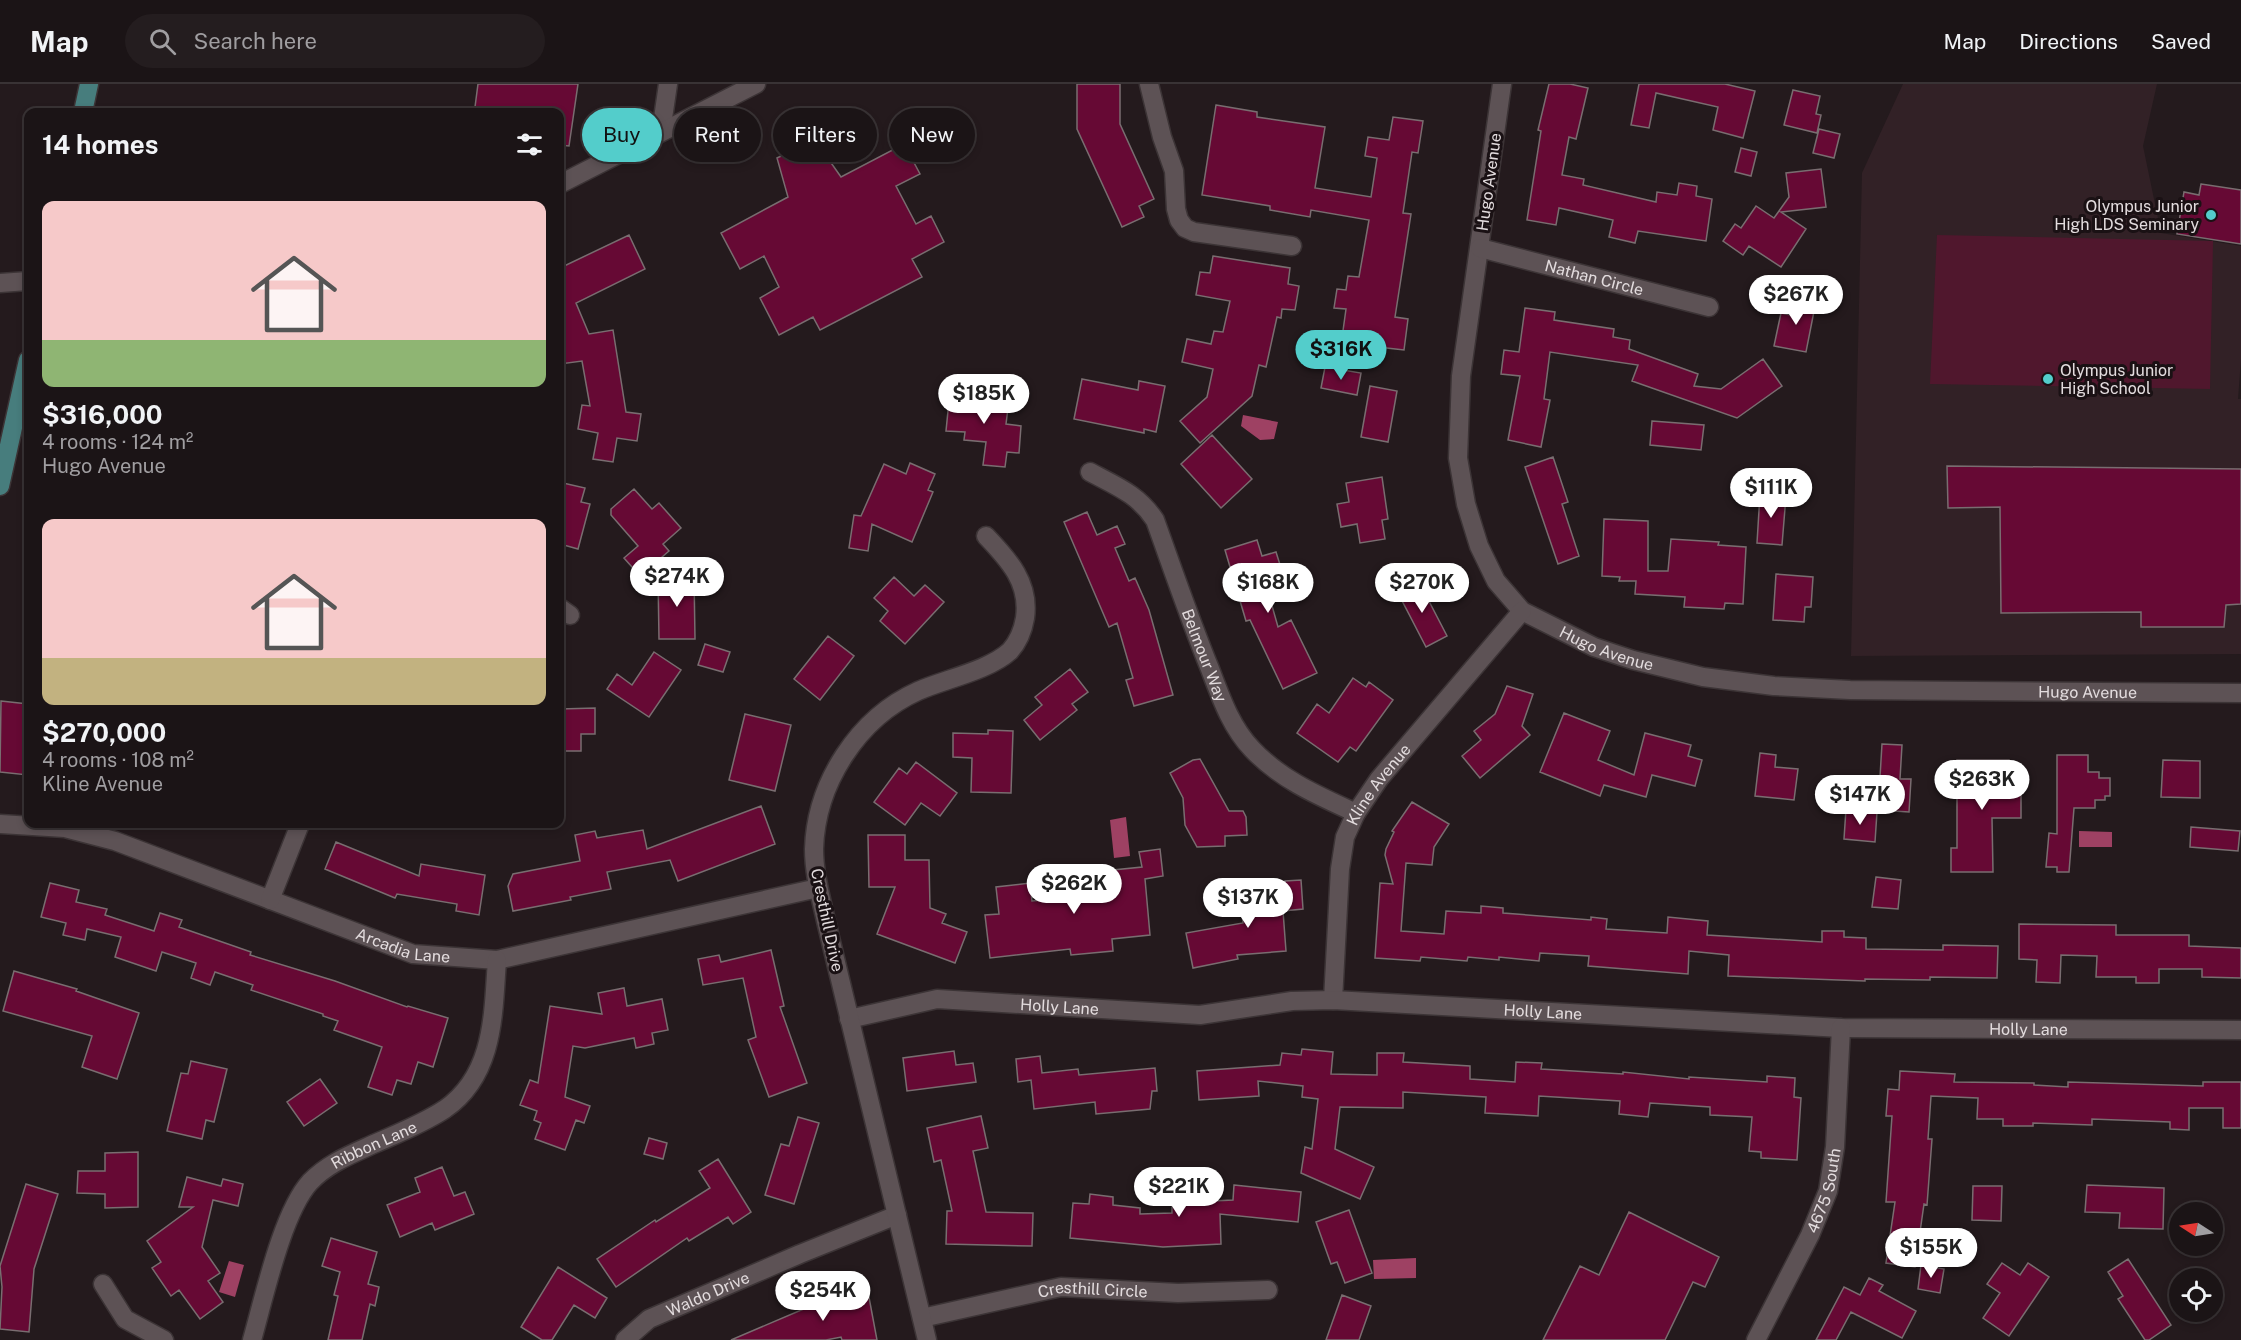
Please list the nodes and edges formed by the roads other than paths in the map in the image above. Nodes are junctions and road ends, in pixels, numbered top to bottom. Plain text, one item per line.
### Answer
1 (89, 84) edge
2 (668, 84) edge
3 (756, 84) edge
4 (1149, 84) edge
5 (1502, 84) edge
6 (84, 108) edge
7 (662, 132) joint
8 (603, 162) edge
9 (564, 182) edge
10 (1292, 246) dead end
11 (1480, 248) junction
12 (24, 281) edge
13 (0, 283) edge
14 (1709, 307) dead end
15 (24, 378) edge
16 (1090, 472) dead end
17 (0, 486) edge
18 (986, 536) dead end
19 (1522, 611) junction
20 (2241, 693) edge
21 (1356, 813) junction
22 (0, 824) edge
23 (24, 826) edge
24 (64, 828) edge
25 (298, 828) edge
26 (818, 888) junction
27 (270, 900) junction
28 (497, 960) junction
29 (1333, 1000) junction
30 (849, 1019) junction
31 (1841, 1028) junction
32 (2241, 1030) edge
33 (897, 1215) junction
34 (103, 1284) dead end
35 (1268, 1290) dead end
36 (921, 1318) junction
37 (164, 1340) edge
38 (252, 1340) edge
39 (625, 1340) edge
40 (927, 1340) edge
41 (1755, 1340) edge

1 - 6 main road
2 - 7 street
3 - 7 street
4 - 10 street
5 - 11 street, Hugo Avenue
8 - 9 street
11 - 14 street, Nathan Circle
11 - 19 street, Hugo Avenue
12 - 13 street
15 - 17 main road
16 - 21 street, Belmour Way
18 - 26 street, Cresthill Drive
19 - 20 street, Hugo Avenue
19 - 21 street, Kline Avenue
21 - 29 street, Kline Avenue
22 - 23 street, Arcadia Lane
24 - 27 street, Arcadia Lane
25 - 27 street
26 - 28 street, Arcadia Lane
26 - 30 street, Cresthill Drive
27 - 28 street, Arcadia Lane
28 - 38 street, Ribbon Lane
29 - 30 street, Holly Lane
29 - 31 street, Holly Lane
30 - 33 street, Cresthill Drive
31 - 32 street, Holly Lane
31 - 41 street, 4675 South
33 - 36 street, Cresthill Drive
33 - 39 street, Waldo Drive
34 - 37 street
35 - 36 street, Cresthill Circle
36 - 40 street, Cresthill Drive

